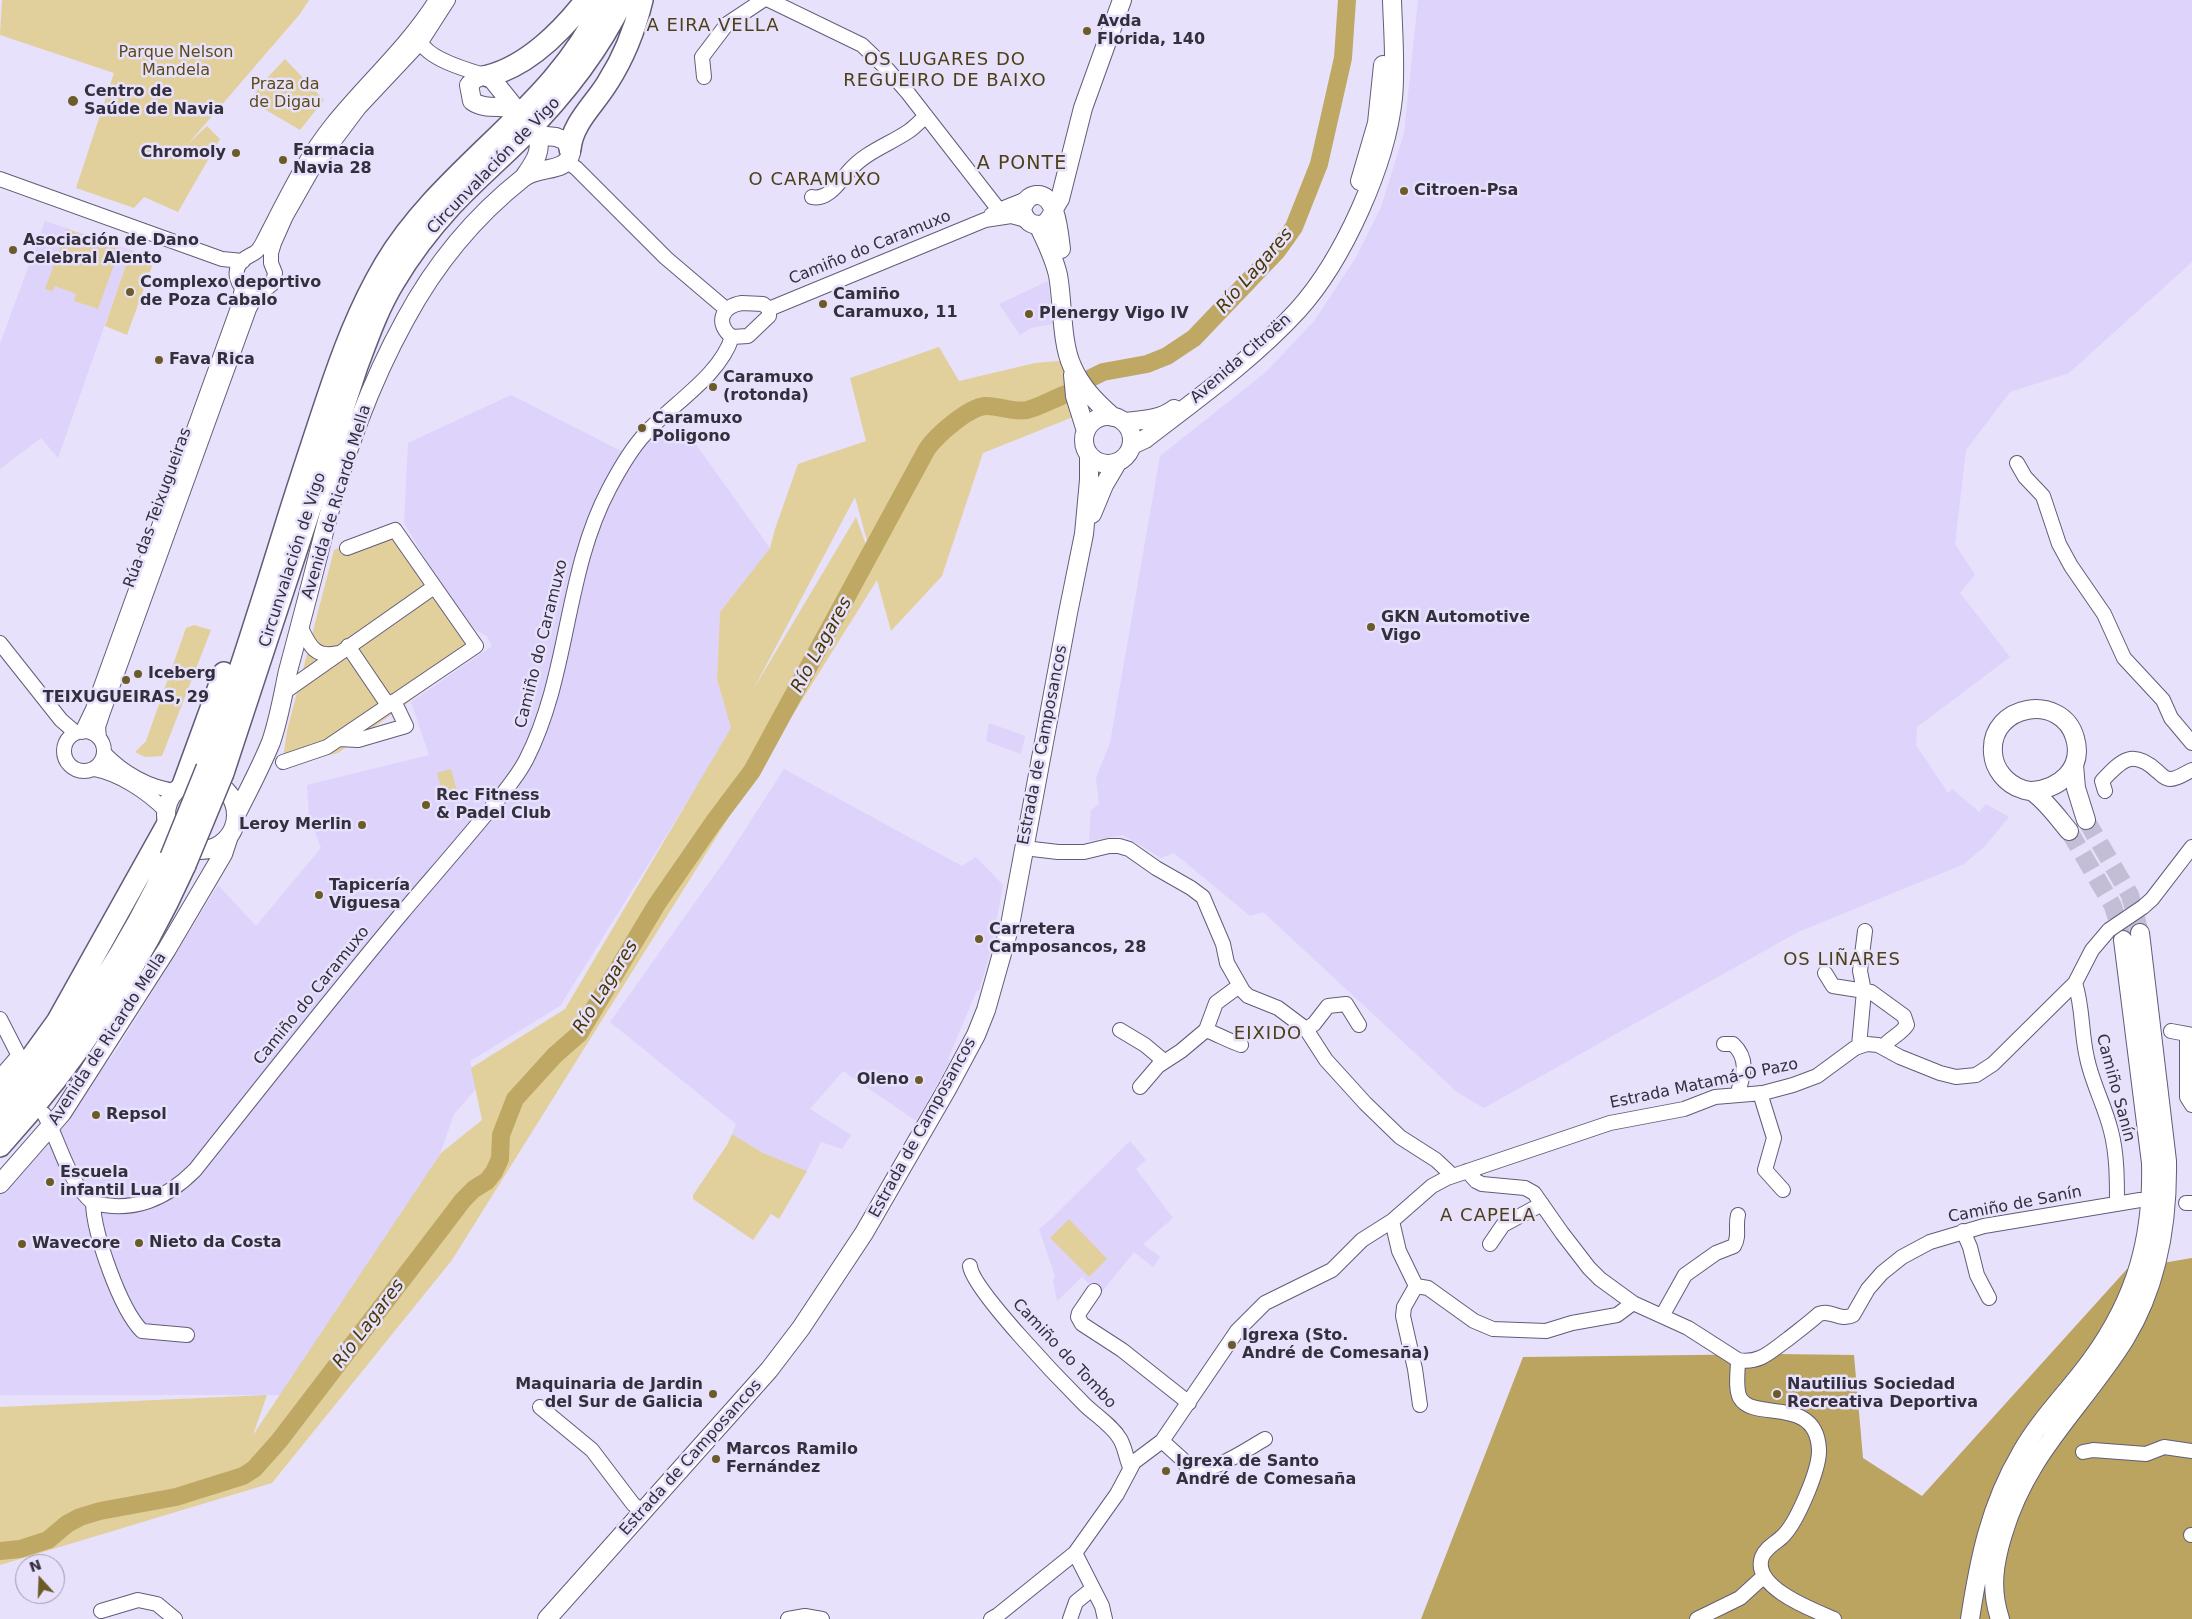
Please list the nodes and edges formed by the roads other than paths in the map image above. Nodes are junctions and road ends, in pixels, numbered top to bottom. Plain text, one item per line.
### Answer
1 (436, 0) edge
2 (448, 0) edge
3 (586, 0) edge
4 (604, 0) edge
5 (623, 0) edge
6 (642, 0) edge
7 (763, 0) edge
8 (769, 0) edge
9 (1122, 0) edge
10 (1381, 0) edge
11 (1392, 0) edge
12 (421, 42) junction
13 (409, 56) junction
14 (1405, 61) dead end
15 (486, 76) junction
16 (704, 77) dead end
17 (469, 85) junction
18 (926, 116) junction
19 (543, 145) junction
20 (1071, 152) junction
21 (569, 155) junction
22 (549, 168) junction
23 (524, 177) junction
24 (0, 179) edge
25 (0, 187) edge
26 (1033, 196) junction
27 (812, 197) dead end
28 (1053, 208) junction
29 (999, 210) junction
30 (985, 220) junction
31 (1032, 223) junction
32 (1061, 249) junction
33 (248, 258) junction
34 (271, 263) junction
35 (1058, 275) junction
36 (240, 283) junction
37 (260, 293) junction
38 (726, 309) junction
39 (768, 309) junction
40 (732, 337) junction
41 (1080, 392) junction
42 (1118, 419) junction
43 (1086, 432) junction
44 (1132, 445) junction
45 (1089, 455) junction
46 (1117, 463) junction
47 (2017, 463) dead end
48 (300, 478) junction
49 (1084, 534) junction
50 (346, 548) dead end
51 (434, 587) junction
52 (300, 626) junction
53 (0, 643) edge
54 (344, 650) junction
55 (0, 657) edge
56 (283, 693) junction
57 (391, 703) junction
58 (79, 732) junction
59 (99, 738) junction
60 (339, 738) junction
61 (2192, 743) edge
62 (66, 744) junction
63 (104, 754) junction
64 (283, 762) dead end
65 (2074, 765) junction
66 (94, 769) junction
67 (2192, 770) edge
68 (215, 771) junction
69 (253, 780) junction
70 (180, 788) junction
71 (2032, 791) junction
72 (2105, 791) dead end
73 (230, 796) junction
74 (236, 815) junction
75 (167, 818) junction
76 (2086, 820) tunnel mouth
77 (2069, 832) tunnel mouth
78 (228, 839) junction
79 (2192, 847) edge
80 (1024, 848) junction
81 (184, 857) junction
82 (204, 886) junction
83 (1865, 931) dead end
84 (2140, 933) tunnel mouth
85 (2116, 935) junction
86 (1825, 972) dead end
87 (2075, 983) junction
88 (1239, 986) junction
89 (1864, 991) junction
90 (0, 1019) edge
91 (1359, 1025) dead end
92 (1306, 1029) junction
93 (1120, 1030) dead end
94 (1206, 1030) junction
95 (2170, 1030) dead end
96 (2190, 1034) edge
97 (1724, 1044) dead end
98 (1242, 1045) dead end
99 (1859, 1046) junction
100 (1883, 1047) junction
101 (1164, 1061) junction
102 (0, 1077) edge
103 (1140, 1087) dead end
104 (1760, 1093) junction
105 (1737, 1095) junction
106 (0, 1101) edge
107 (2192, 1105) edge
108 (0, 1120) edge
109 (48, 1120) junction
110 (0, 1146) edge
111 (1467, 1172) junction
112 (1453, 1176) junction
113 (0, 1184) edge
114 (1784, 1190) dead end
115 (2140, 1200) dead end
116 (93, 1203) junction
117 (2117, 1203) junction
118 (1542, 1204) junction
119 (1738, 1215) dead end
120 (1392, 1221) junction
121 (1963, 1231) junction
122 (1490, 1244) dead end
123 (970, 1266) dead end
124 (1416, 1286) junction
125 (1094, 1291) dead end
126 (1989, 1298) dead end
127 (1633, 1303) junction
128 (1662, 1316) junction
129 (187, 1335) dead end
130 (1738, 1360) junction
131 (1189, 1403) junction
132 (1420, 1404) dead end
133 (540, 1407) dead end
134 (1265, 1439) dead end
135 (1162, 1441) junction
136 (2083, 1452) dead end
137 (2192, 1452) edge
138 (1130, 1468) junction
139 (643, 1512) junction
140 (1074, 1553) junction
141 (1763, 1577) junction
142 (1092, 1589) junction
143 (101, 1611) dead end
144 (175, 1619) edge
145 (547, 1619) edge
146 (788, 1619) edge
147 (822, 1619) edge
148 (991, 1619) edge
149 (1070, 1619) edge
150 (1105, 1619) edge
151 (1697, 1619) edge
152 (1834, 1619) edge
153 (1970, 1619) edge
154 (2000, 1619) edge

1 - 33 street, Rúa das Teixugueiras
2 - 12 street, Rúa das Teixugueiras
3 - 15 highway
4 - 48 highway, Circunvalación de Vigo
5 - 68 highway, Circunvalación de Vigo
6 - 21 highway
7 - 16 street
8 - 18 street
9 - 20 main road
10 - 42 main road
11 - 14 main road
11 - 44 main road, Avenida Citroën
12 - 13 street, Rúa das Teixugueiras
12 - 15 street
13 - 17 street
13 - 34 street, Rúa das Teixugueiras
15 - 17 main road
15 - 17 main road
18 - 27 street
18 - 29 street
19 - 21 main road
19 - 22 main road
19 - 23 main road
20 - 26 main road
20 - 28 main road
20 - 32 main road
21 - 22 main road
21 - 38 street
22 - 23 main road
23 - 52 main road, Avenida de Ricardo Mella
24 - 33 street
25 - 36 street
26 - 28 main road
26 - 29 street, Camiño do Caramuxo
26 - 31 main road
28 - 31 main road
28 - 32 main road
29 - 30 street, Camiño do Caramuxo
30 - 31 street, Camiño do Caramuxo
30 - 39 street, Camiño do Caramuxo
31 - 35 main road
32 - 35 main road
33 - 34 street
33 - 36 street, Rúa das Teixugueiras
34 - 37 street, Rúa das Teixugueiras
35 - 41 main road
36 - 37 street
36 - 58 street, Rúa das Teixugueiras
37 - 59 street, Rúa das Teixugueiras
38 - 39 street
38 - 40 street
39 - 40 street
40 - 116 street, Camiño do Caramuxo
41 - 42 main road
41 - 43 main road
42 - 43 main road
42 - 44 main road
43 - 45 main road
44 - 46 main road
45 - 46 main road
45 - 49 main road, Estrada de Camposancos
46 - 49 main road, Estrada de Camposancos
47 - 61 street
48 - 68 highway, Circunvalación de Vigo
48 - 70 highway
49 - 80 main road, Estrada de Camposancos
50 - 51 street
51 - 54 street
51 - 57 street
52 - 54 street
52 - 56 main road, Avenida de Ricardo Mella
53 - 58 street
54 - 56 street
54 - 57 street
55 - 62 street
56 - 69 main road, Avenida de Ricardo Mella
57 - 60 street
57 - 60 street
58 - 59 street
58 - 62 street
59 - 63 street
60 - 64 street
62 - 66 street
63 - 66 street
63 - 70 street
65 - 71 main road
65 - 71 main road
65 - 76 main road
66 - 75 street
67 - 72 street
68 - 81 highway, Circunvalación de Vigo, bridge
69 - 73 main road
69 - 74 main road, Avenida de Ricardo Mella
70 - 73 main road
70 - 75 main road
71 - 77 main road
73 - 74 main road
74 - 78 main road, Avenida de Ricardo Mella
75 - 81 main road
75 - 106 highway
78 - 81 main road
78 - 82 main road, Avenida de Ricardo Mella
79 - 85 street, bridge
80 - 88 street
80 - 139 main road, Estrada de Camposancos
81 - 82 main road
81 - 108 highway, Circunvalación de Vigo
81 - 110 highway, Circunvalación de Vigo
82 - 109 main road, Avenida de Ricardo Mella
83 - 89 street
84 - 154 main road
85 - 87 street
85 - 153 main road
86 - 89 street
87 - 100 street
87 - 117 street, Camiño Sanín
88 - 92 street
88 - 94 street
89 - 99 street
89 - 100 street
90 - 102 street
91 - 92 street
92 - 112 street
93 - 101 street
94 - 98 street
94 - 101 street
95 - 96 street
96 - 107 street
97 - 105 street
99 - 100 street
99 - 104 street, Estrada Matamá-O Pazo
101 - 103 street
104 - 105 street, Estrada Matamá-O Pazo
104 - 114 street
105 - 111 street, Estrada Matamá-O Pazo
109 - 113 main road, Avenida de Ricardo Mella
109 - 116 street
111 - 112 street, Estrada Matamá-O Pazo
111 - 118 street
112 - 120 street, Estrada Matamá-O Pazo
115 - 117 street, Camiño de Sanín
116 - 129 street
117 - 121 street, Camiño de Sanín
118 - 122 street
118 - 127 street
119 - 128 street
120 - 124 street
120 - 131 street, Estrada Matamá-O Pazo
121 - 126 street
121 - 130 street, Camiño de Sanín
123 - 138 street, Camiño do Tombo
124 - 127 street
124 - 132 street
125 - 131 street
127 - 128 street
128 - 130 street
130 - 141 street
131 - 135 street, Estrada Matamá-O Pazo
133 - 139 street
134 - 135 street
135 - 138 street, Estrada Matamá-O Pazo
136 - 137 street
138 - 140 street, Estrada Matamá-O Pazo
139 - 145 main road, Estrada de Camposancos
140 - 142 street
140 - 148 street, Estrada Matamá-O Pazo
141 - 151 street
141 - 152 street
142 - 149 street
142 - 150 street
143 - 144 street
146 - 147 street

